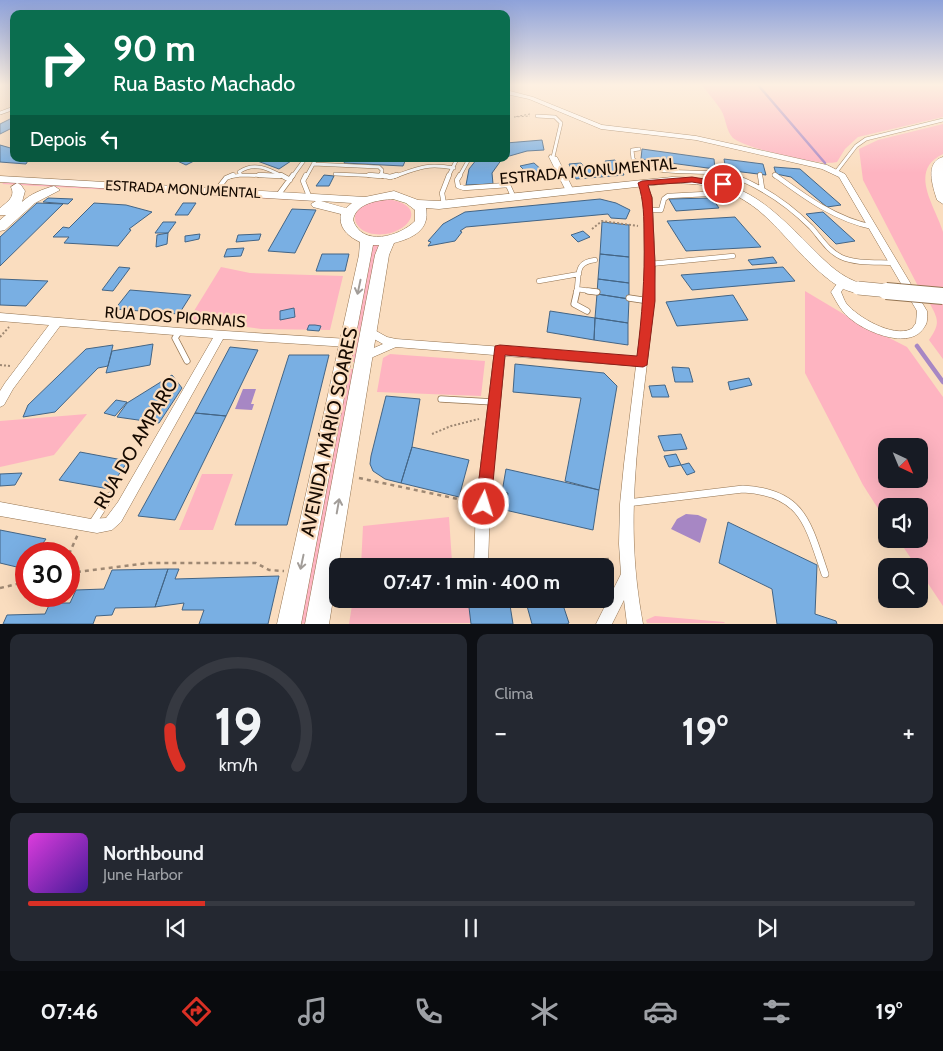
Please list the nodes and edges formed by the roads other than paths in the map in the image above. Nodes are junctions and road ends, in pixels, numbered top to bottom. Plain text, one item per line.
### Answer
1 (570, 114) edge
2 (537, 116) dead end
3 (943, 120) edge
4 (639, 149) dead end
5 (553, 157) joint
6 (943, 160) edge
7 (303, 162) edge
8 (456, 162) edge
9 (467, 162) edge
10 (314, 164) joint
11 (454, 168) junction
12 (836, 172) junction
13 (336, 174) dead end
14 (760, 174) dead end
15 (241, 175) junction
16 (774, 175) dead end
17 (280, 176) junction
18 (381, 176) junction
19 (0, 179) edge
20 (290, 180) junction
21 (642, 183) junction
22 (0, 186) edge
23 (17, 187) junction
24 (762, 188) junction
25 (54, 190) junction
26 (216, 191) junction
27 (570, 191) junction
28 (279, 194) junction
29 (706, 194) dead end
30 (309, 196) junction
31 (513, 196) junction
32 (365, 200) junction
33 (943, 200) edge
34 (441, 204) junction
35 (419, 209) junction
36 (648, 210) junction
37 (349, 213) junction
38 (0, 214) edge
39 (0, 227) edge
40 (872, 227) junction
41 (367, 239) junction
42 (388, 240) junction
43 (732, 256) dead end
44 (596, 260) dead end
45 (894, 262) junction
46 (650, 264) junction
47 (578, 274) junction
48 (539, 281) dead end
49 (842, 283) junction
50 (577, 289) junction
51 (597, 292) dead end
52 (943, 296) edge
53 (629, 298) dead end
54 (649, 301) junction
55 (586, 311) dead end
56 (0, 317) edge
57 (57, 322) junction
58 (369, 331) junction
59 (179, 332) junction
60 (220, 335) junction
61 (348, 343) junction
62 (396, 343) junction
63 (500, 350) junction
64 (364, 357) junction
65 (187, 360) dead end
66 (643, 362) junction
67 (442, 399) dead end
68 (0, 402) edge
69 (494, 402) junction
70 (110, 496) dead end
71 (627, 503) junction
72 (0, 510) edge
73 (85, 529) junction
74 (487, 558) edge
75 (825, 574) dead end
76 (627, 578) junction
77 (289, 624) edge
78 (317, 624) edge
79 (604, 624) edge
80 (635, 624) edge

1 - 12 street
2 - 5 lane
3 - 12 lane
4 - 24 lane
5 - 27 street
6 - 33 main road
7 - 20 lane
8 - 11 lane
9 - 31 lane
10 - 18 lane
10 - 30 lane
11 - 18 lane
11 - 34 lane
12 - 40 street
13 - 18 lane
14 - 24 lane
15 - 17 lane
15 - 17 lane
15 - 26 lane
16 - 40 lane
17 - 20 lane
19 - 26 main road, ESTRADA MONUMENTAL
20 - 28 lane
21 - 27 main road, ESTRADA MONUMENTAL
21 - 36 street
21 - 49 main road, ESTRADA MONUMENTAL
22 - 23 main road, ESTRADA MONUMENTAL
23 - 25 main road, ESTRADA MONUMENTAL
23 - 38 main road
24 - 45 lane
25 - 37 main road, ESTRADA MONUMENTAL
25 - 39 main road
26 - 28 main road, ESTRADA MONUMENTAL
27 - 31 main road, ESTRADA MONUMENTAL
28 - 30 main road, ESTRADA MONUMENTAL
29 - 36 lane
30 - 32 main road, ESTRADA MONUMENTAL
31 - 34 main road, ESTRADA MONUMENTAL
32 - 35 main road
32 - 37 main road
34 - 35 main road, ESTRADA MONUMENTAL
35 - 42 main road
36 - 46 street
37 - 41 main road
40 - 45 street
41 - 42 main road
41 -> 61 main road, AVENIDA MÁRIO SOARES
42 - 58 main road, AVENIDA MÁRIO SOARES
43 - 46 lane
44 - 47 lane
45 - 49 street
46 - 54 street
47 - 48 lane
47 - 50 lane
49 - 52 main road, ESTRADA MONUMENTAL, bridge
50 - 51 lane
50 - 55 lane
53 - 54 lane
54 - 66 street
56 - 57 street, RUA DOS PIORNAIS
57 - 59 street, RUA DOS PIORNAIS
57 - 68 street
58 - 62 street
58 - 64 main road, AVENIDA MÁRIO SOARES
59 - 60 street, RUA DOS PIORNAIS
59 - 65 lane
60 - 61 street, RUA DOS PIORNAIS
60 - 73 street, RUA DO AMPARO
61 -> 77 main road, AVENIDA MÁRIO SOARES
62 - 63 street
62 - 64 street
63 - 66 street
63 - 69 street
78 -> 64 main road, AVENIDA MÁRIO SOARES
66 - 71 street
67 - 69 lane
69 - 74 street
70 - 73 lane
71 - 75 lane
71 - 76 street
72 - 73 street, RUA DO AMPARO
76 - 79 street
76 - 80 street

